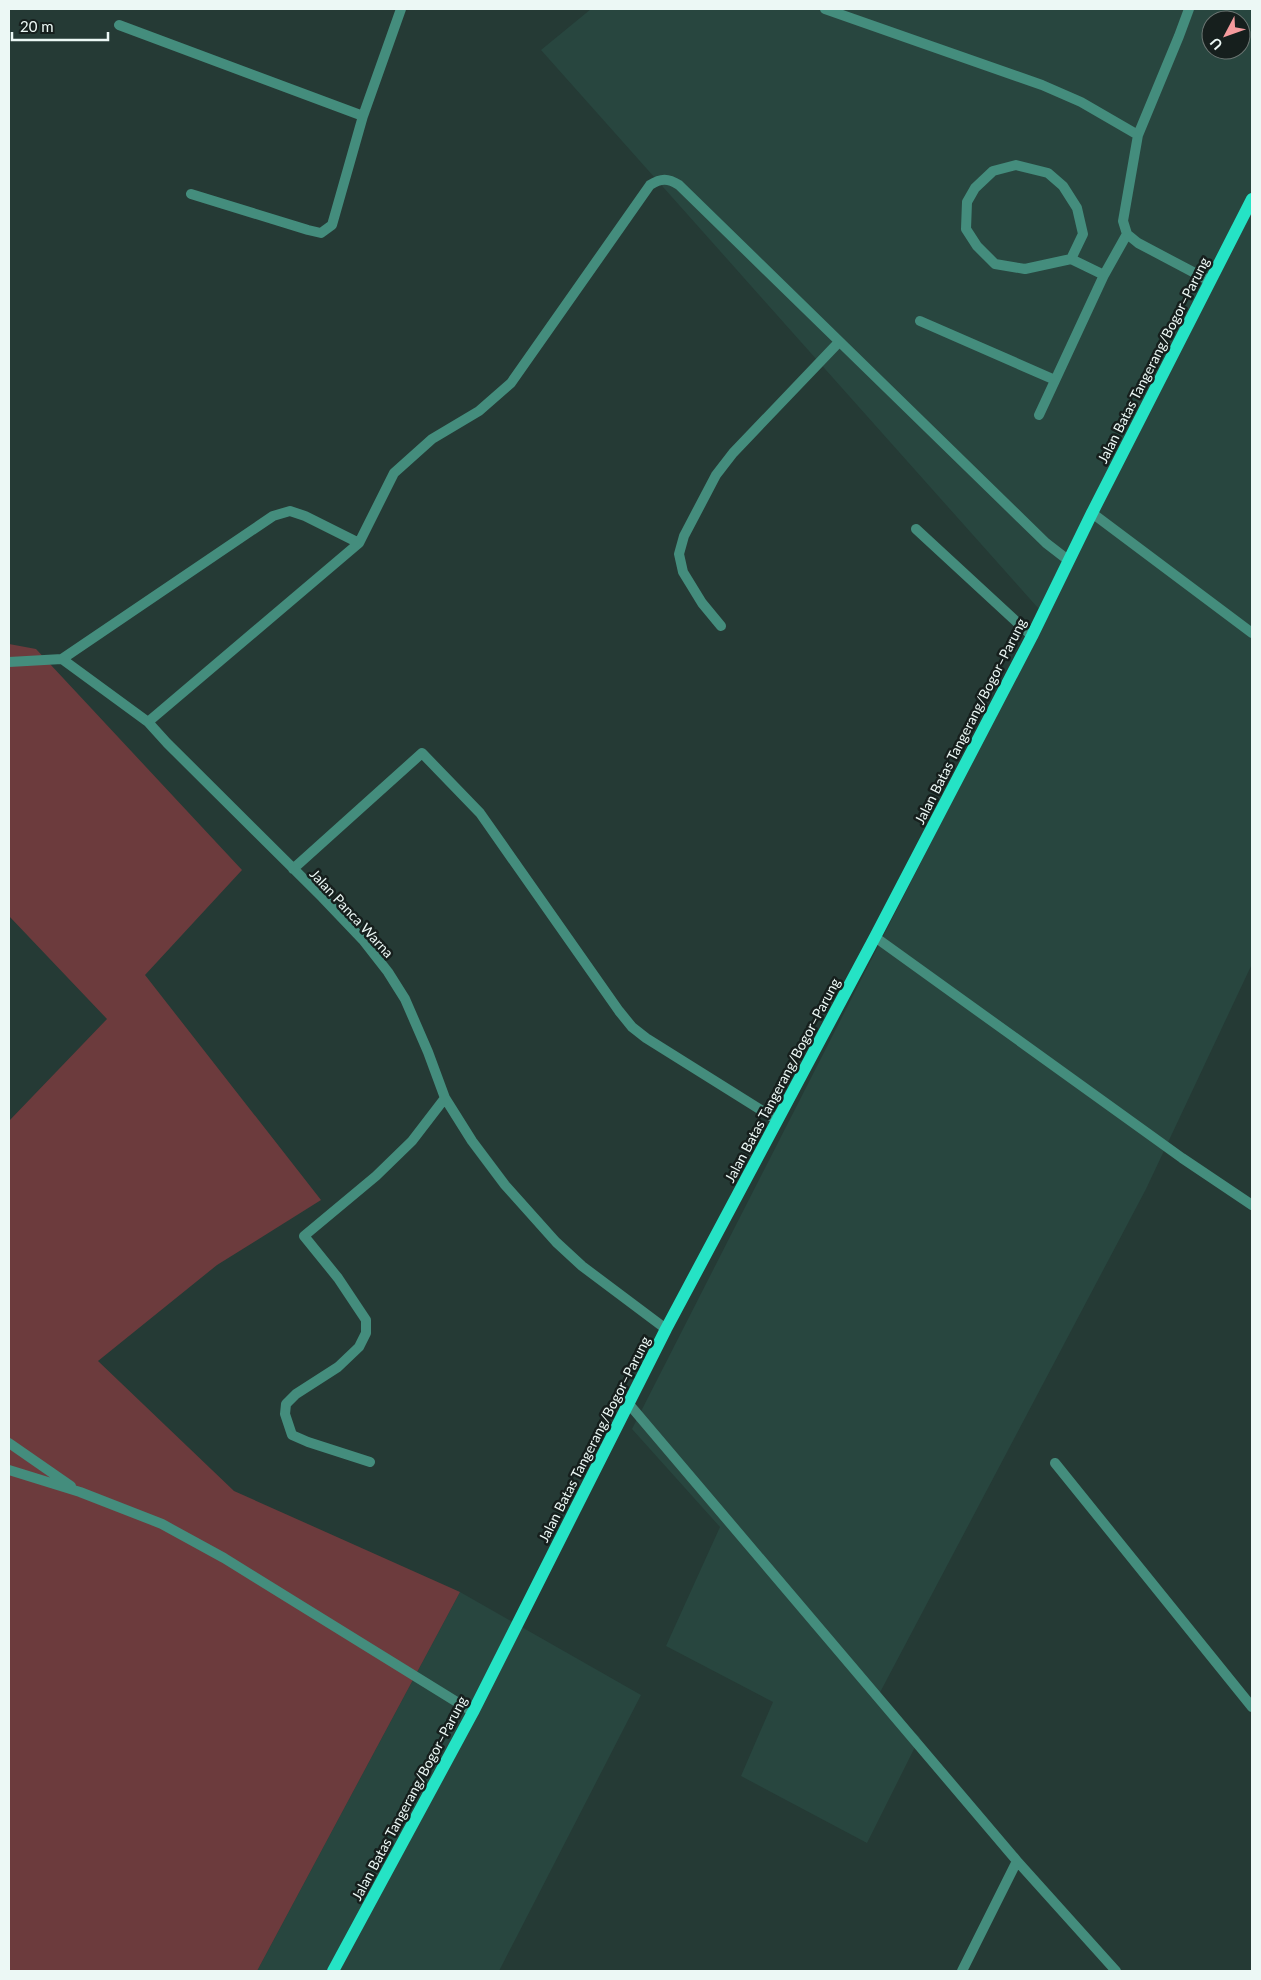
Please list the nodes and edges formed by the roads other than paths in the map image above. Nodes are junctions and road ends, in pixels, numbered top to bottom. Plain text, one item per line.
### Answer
1 (401, 9) edge
2 (825, 9) edge
3 (1189, 9) edge
4 (119, 25) dead end
5 (363, 116) junction
6 (1138, 135) junction
7 (191, 194) dead end
8 (1252, 199) edge
9 (1127, 234) junction
10 (1071, 259) junction
11 (1104, 275) junction
12 (1210, 281) junction
13 (920, 321) dead end
14 (839, 342) junction
15 (1056, 380) junction
16 (1039, 415) dead end
17 (1092, 513) junction
18 (916, 529) dead end
19 (359, 543) junction
20 (1068, 560) junction
21 (721, 626) dead end
22 (1252, 633) edge
23 (1032, 636) junction
24 (62, 659) junction
25 (9, 662) edge
26 (148, 722) junction
27 (293, 869) junction
28 (875, 937) junction
29 (445, 1098) junction
30 (777, 1120) junction
31 (1252, 1205) edge
32 (666, 1329) junction
33 (628, 1403) junction
34 (9, 1443) edge
35 (370, 1462) dead end
36 (1055, 1462) dead end
37 (9, 1470) edge
38 (80, 1492) junction
39 (1252, 1707) edge
40 (473, 1712) junction
41 (1017, 1861) junction
42 (333, 1971) edge
43 (962, 1971) edge
44 (1116, 1971) edge

1 - 5 street
2 - 6 street
3 - 6 street
4 - 5 street
5 - 7 street
6 - 9 street
8 - 12 main road, Jalan Batas Tangerang/Bogor–Parung
9 - 11 street
9 - 12 street
10 - 10 street
10 - 11 street
11 - 15 street
12 - 17 main road, Jalan Batas Tangerang/Bogor–Parung
13 - 15 street
14 - 19 street
14 - 20 street
14 - 21 street
15 - 16 street
17 - 20 main road, Jalan Batas Tangerang/Bogor–Parung
17 - 22 street
18 - 23 street
19 - 24 street
19 - 26 street
20 - 23 main road, Jalan Batas Tangerang/Bogor–Parung
23 - 28 main road, Jalan Batas Tangerang/Bogor–Parung
24 - 25 street
24 - 26 street, Jalan Panca Warna
26 - 27 street, Jalan Panca Warna
27 - 29 street, Jalan Panca Warna
27 - 30 street
28 - 30 main road, Jalan Batas Tangerang/Bogor–Parung
28 - 31 street
29 - 32 street, Jalan Panca Warna
29 - 35 street
30 - 32 main road, Jalan Batas Tangerang/Bogor–Parung
32 - 33 main road, Jalan Batas Tangerang/Bogor–Parung
33 - 40 main road, Jalan Batas Tangerang/Bogor–Parung
33 - 41 street
34 - 38 street
36 - 39 street
37 - 38 street
38 - 40 street
40 - 42 main road, Jalan Batas Tangerang/Bogor–Parung
41 - 43 street
41 - 44 street

